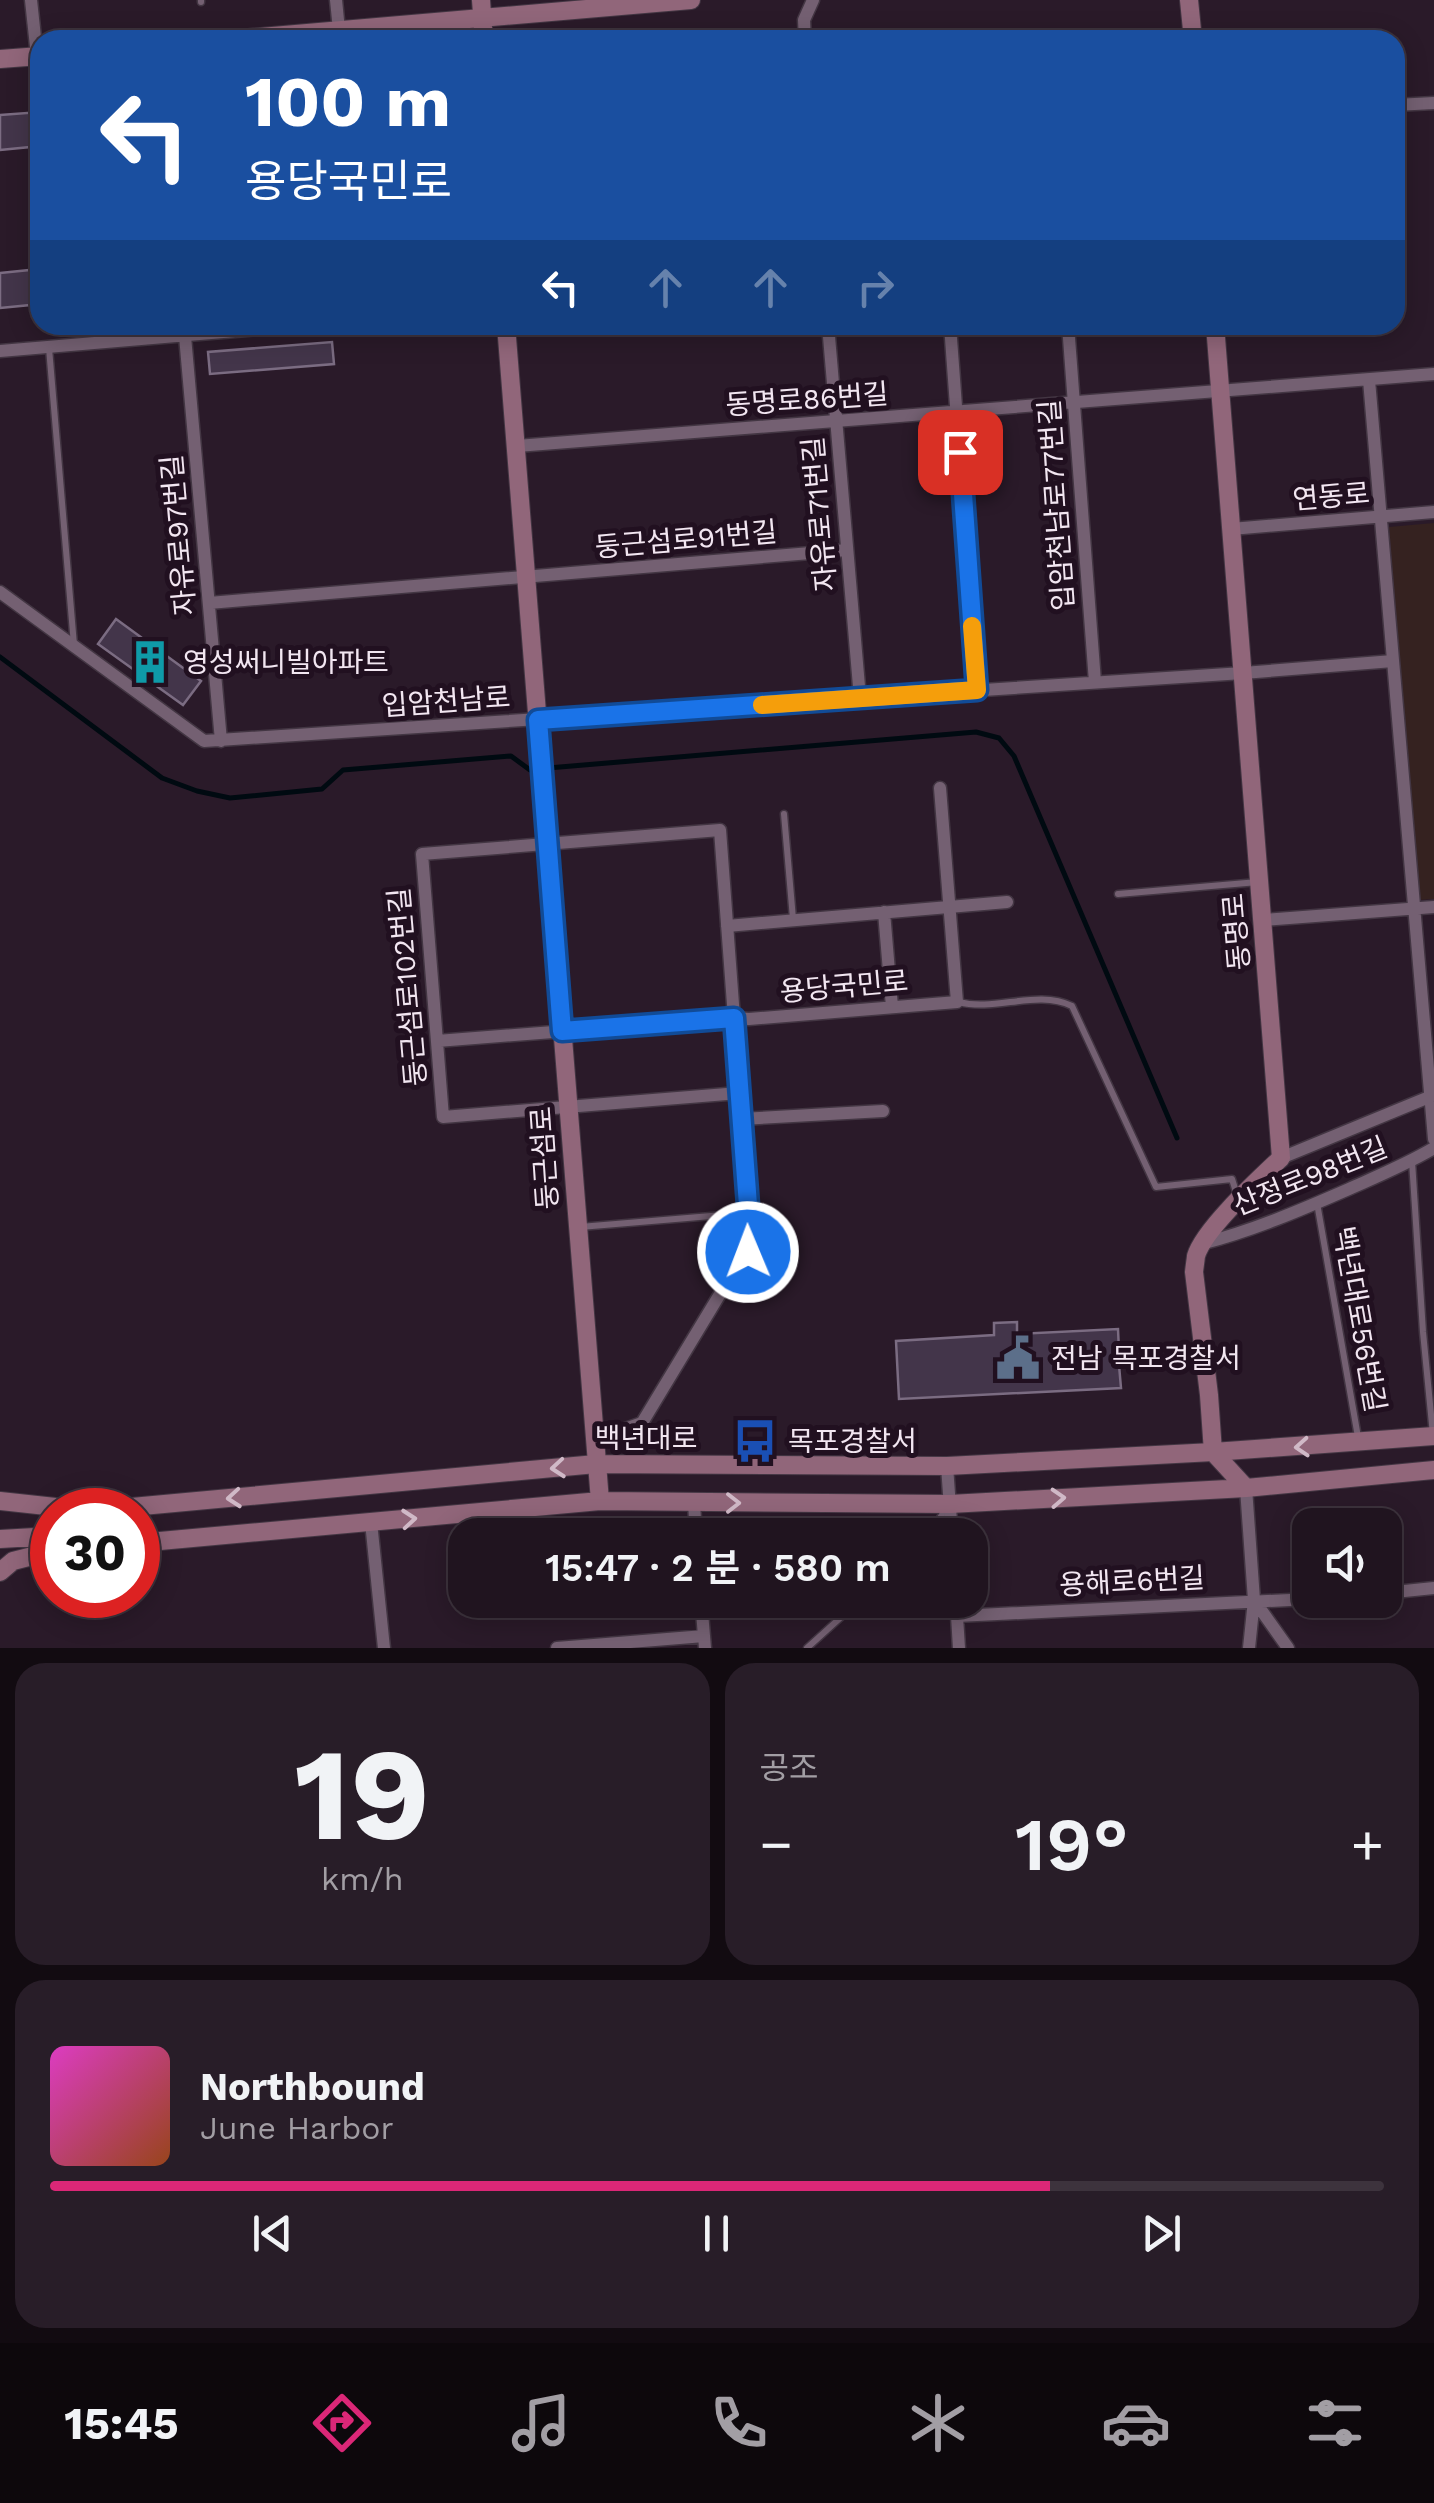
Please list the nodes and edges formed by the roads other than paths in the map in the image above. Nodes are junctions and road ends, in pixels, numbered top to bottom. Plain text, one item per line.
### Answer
1 (31, 0) edge
2 (336, 0) edge
3 (691, 0) edge
4 (813, 0) edge
5 (1189, 0) edge
6 (579, 5) edge
7 (481, 9) edge
8 (35, 30) edge
9 (338, 30) joint
10 (804, 30) edge
11 (1191, 30) edge
12 (30, 57) edge
13 (0, 60) edge
14 (1434, 102) edge
15 (1405, 105) edge
16 (144, 335) edge
17 (184, 335) edge
18 (507, 335) edge
19 (829, 335) edge
20 (951, 335) edge
21 (1069, 335) edge
22 (1216, 335) edge
23 (49, 347) junction
24 (0, 351) edge
25 (1434, 374) edge
26 (1369, 380) junction
27 (1220, 392) junction
28 (1074, 403) junction
29 (956, 412) junction
30 (836, 422) junction
31 (516, 446) junction
32 (1434, 512) edge
33 (1381, 517) junction
34 (1231, 529) junction
35 (848, 550) junction
36 (528, 577) junction
37 (0, 592) edge
38 (209, 603) junction
39 (74, 646) junction
40 (1393, 661) junction
41 (1243, 673) junction
42 (1094, 682) junction
43 (977, 690) junction
44 (860, 698) junction
45 (539, 724) junction
46 (221, 741) junction
47 (940, 788) dead end
48 (784, 814) dead end
49 (548, 844) junction
50 (1260, 882) junction
51 (1118, 894) dead end
52 (1007, 902) dead end
53 (949, 907) junction
54 (1434, 907) edge
55 (1414, 908) junction
56 (884, 912) junction
57 (794, 920) junction
58 (1262, 920) junction
59 (727, 926) junction
60 (958, 1002) junction
61 (892, 1007) junction
62 (734, 1018) junction
63 (562, 1031) junction
64 (436, 1041) junction
65 (739, 1093) junction
66 (1432, 1096) edge
67 (568, 1106) junction
68 (883, 1111) dead end
69 (741, 1119) junction
70 (1434, 1139) edge
71 (1434, 1148) edge
72 (1281, 1158) junction
73 (1412, 1161) junction
74 (1238, 1200) junction
75 (1317, 1203) junction
76 (748, 1212) junction
77 (577, 1228) junction
78 (1202, 1244) junction
79 (1434, 1436) edge
80 (594, 1440) junction
81 (1359, 1443) junction
82 (1213, 1452) junction
83 (596, 1464) junction
84 (947, 1466) junction
85 (1434, 1470) edge
86 (1246, 1488) junction
87 (0, 1500) edge
88 (600, 1502) junction
89 (694, 1503) junction
90 (30, 1504) edge
91 (160, 1504) edge
92 (950, 1504) junction
93 (695, 1518) edge
94 (941, 1518) edge
95 (951, 1518) edge
96 (371, 1522) junction
97 (30, 1538) edge
98 (0, 1539) edge
99 (160, 1542) edge
100 (30, 1551) edge
101 (0, 1572) edge
102 (1434, 1588) edge
103 (1402, 1591) edge
104 (1292, 1599) edge
105 (1254, 1600) junction
106 (988, 1614) edge
107 (840, 1618) edge
108 (957, 1618) edge
109 (704, 1642) edge
110 (384, 1648) edge
111 (557, 1648) edge
112 (807, 1648) edge
113 (960, 1648) edge
114 (1248, 1648) edge
115 (1288, 1648) edge

1 - 8 street
2 - 9 street
3 - 6 street
4 - 10 street
5 - 11 street
6 - 7 street
7 - 9 street
12 - 13 street
14 - 15 street
16 - 23 street
17 - 38 street, 자유로97번길
18 - 31 street
19 - 30 street, 자유로71번길
20 - 29 street
21 - 28 street, 입암천남로77번길
22 - 27 street, 동명로
23 - 24 street
23 - 39 lane
25 - 26 street, 동명로86번길
26 - 27 street, 동명로86번길
26 - 33 street
27 - 28 street, 동명로86번길
27 - 34 street, 동명로
28 - 29 street, 동명로86번길
28 - 42 street, 입암천남로77번길
29 - 30 street, 동명로86번길
29 - 43 street
30 - 31 street, 동명로86번길
30 - 35 street, 자유로71번길
31 - 36 street
32 - 33 street, 연동로
33 - 34 street, 연동로
33 - 40 street
34 - 41 street, 동명로
35 - 36 street, 둥근섬로91번길
35 - 44 street, 자유로71번길
36 - 38 street, 둥근섬로91번길
36 - 45 street
37 - 39 street, 입암천남로
38 - 46 street, 자유로97번길
39 - 46 street, 입암천남로
40 - 41 street, 입암천남로
40 - 55 street
41 - 42 street, 입암천남로
41 - 50 street, 동명로
42 - 43 street, 입암천남로
43 - 44 street, 입암천남로
44 - 45 street, 입암천남로
45 - 46 street, 입암천남로
45 - 49 street, 둥근섬로
47 - 53 street
48 - 57 lane
49 - 59 street
49 - 63 street, 둥근섬로
49 - 64 street, 둥근섬로102번길
50 - 51 lane
50 - 58 street, 동명로
52 - 53 street
53 - 56 street
53 - 60 street
54 - 55 street
55 - 58 street
55 - 66 street
56 - 57 street
56 - 61 street
57 - 59 street
58 - 72 street, 동명로
59 - 62 street
60 - 61 street, 용당국민로
60 - 74 lane
61 - 62 street, 용당국민로
62 - 63 street, 용당국민로
62 - 65 street
63 - 64 street, 용당국민로
63 - 67 street, 둥근섬로
64 - 67 street, 둥근섬로102번길
65 - 67 street
65 - 69 street
66 - 70 street
66 - 72 street
67 - 77 street, 둥근섬로
68 - 69 street
69 - 76 street
71 - 73 street, 산정로98번길
72 - 74 street
73 - 75 street, 산정로98번길
73 - 79 lane
74 - 78 street
75 - 78 street, 산정로98번길
75 - 81 lane, 백년대로56번길
76 - 77 lane
76 - 80 street
77 - 80 street, 둥근섬로
78 - 82 street
79 - 81 street, 백년대로
80 - 83 street, 둥근섬로
81 -> 82 street, 백년대로
82 - 84 street, 백년대로
82 - 86 street
83 - 84 street, 백년대로
83 - 88 street, 둥근섬로
83 -> 91 street, 백년대로
84 - 92 street
85 - 86 street
92 -> 86 street
86 - 105 street
87 - 90 street
88 - 89 street
96 -> 88 street
89 -> 92 street
89 - 93 street
92 - 94 lane
92 - 95 street
96 - 99 street
96 - 110 street
97 - 98 street
100 - 101 street
102 - 103 street
104 - 105 street, 용해로6번길
105 - 106 street, 용해로6번길
105 - 114 street
105 - 115 street
107 - 112 lane
108 - 113 street
109 - 111 street

